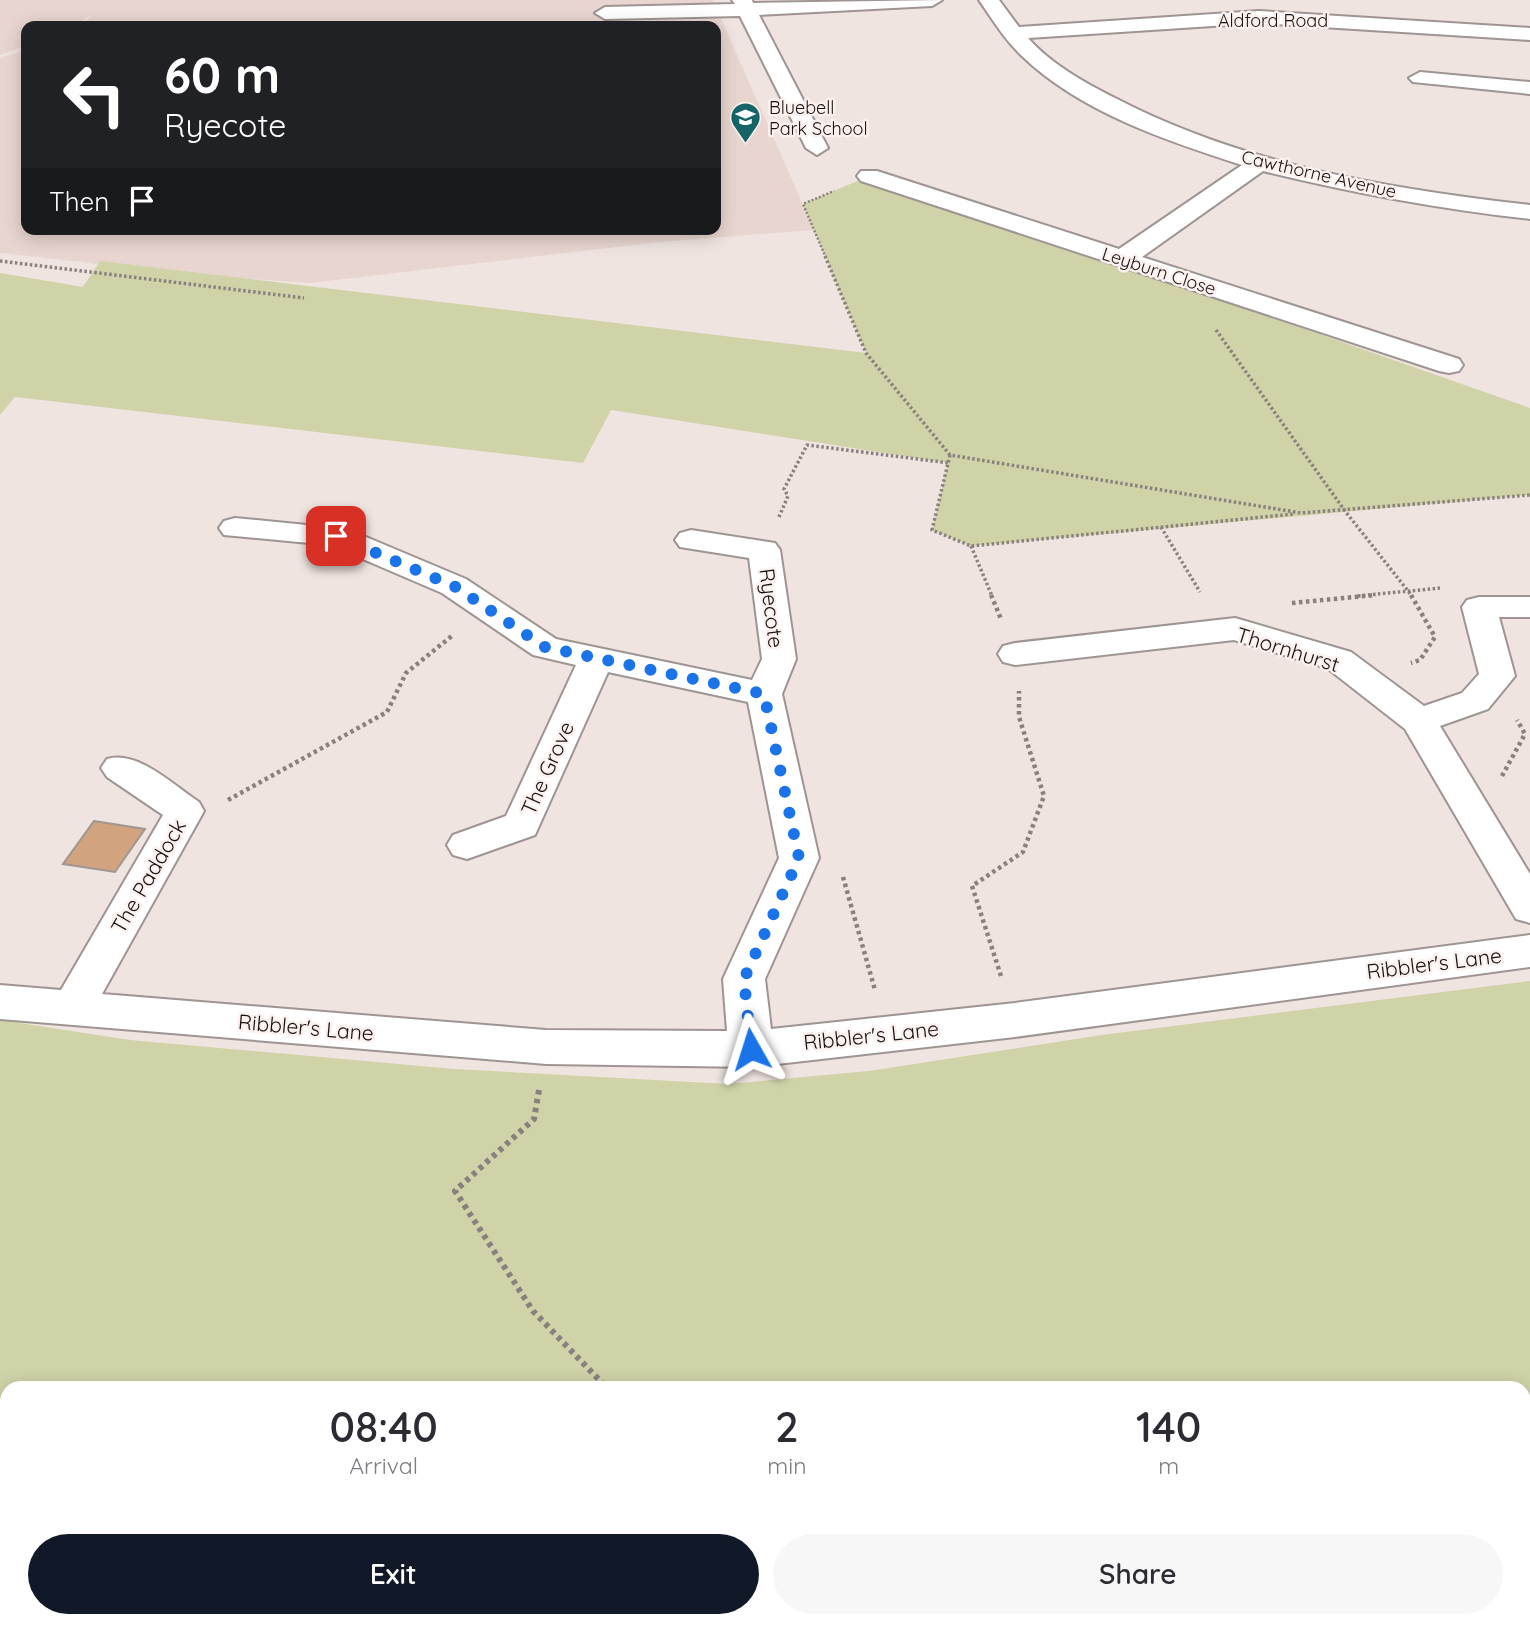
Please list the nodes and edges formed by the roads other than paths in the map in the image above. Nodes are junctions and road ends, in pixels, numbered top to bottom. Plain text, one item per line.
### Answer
1 (932, 0) edge
2 (989, 0) edge
3 (1241, 0) edge
4 (744, 5) edge
5 (605, 13) dead end
6 (1259, 17) junction
7 (1017, 33) junction
8 (1530, 34) edge
9 (1420, 78) dead end
10 (1530, 88) edge
11 (817, 148) dead end
12 (1260, 163) junction
13 (869, 176) road end
14 (1530, 212) edge
15 (1122, 259) junction
16 (1449, 365) dead end
17 (235, 528) dead end
18 (691, 540) dead end
19 (1530, 607) edge
20 (1015, 654) road end
21 (597, 659) junction
22 (764, 694) junction
23 (1419, 721) junction
24 (120, 768) dead end
25 (467, 845) dead end
26 (1530, 908) edge
27 (1530, 951) edge
28 (0, 1002) edge
29 (72, 1009) junction
30 (751, 1049) junction

1 - 4 street
2 - 7 street, Cawthorne Avenue
3 - 6 street
4 - 5 street
4 - 11 street
6 - 7 street, Aldford Road
6 - 8 street, Aldford Road
7 - 12 street, Cawthorne Avenue
9 - 10 street
12 - 14 street, Cawthorne Avenue
12 - 15 street
13 - 15 street, Leyburn Close
15 - 16 street, Leyburn Close
17 - 21 street
18 - 22 street, Ryecote
19 - 23 street
20 - 23 street, Thornhurst
21 - 22 street
21 - 25 street, The Grove
22 - 30 street
23 - 26 street, Thornhurst
24 - 29 street, The Paddock
27 - 30 street, Ribbler's Lane
28 - 29 street, Ribbler's Lane
29 - 30 street, Ribbler's Lane

